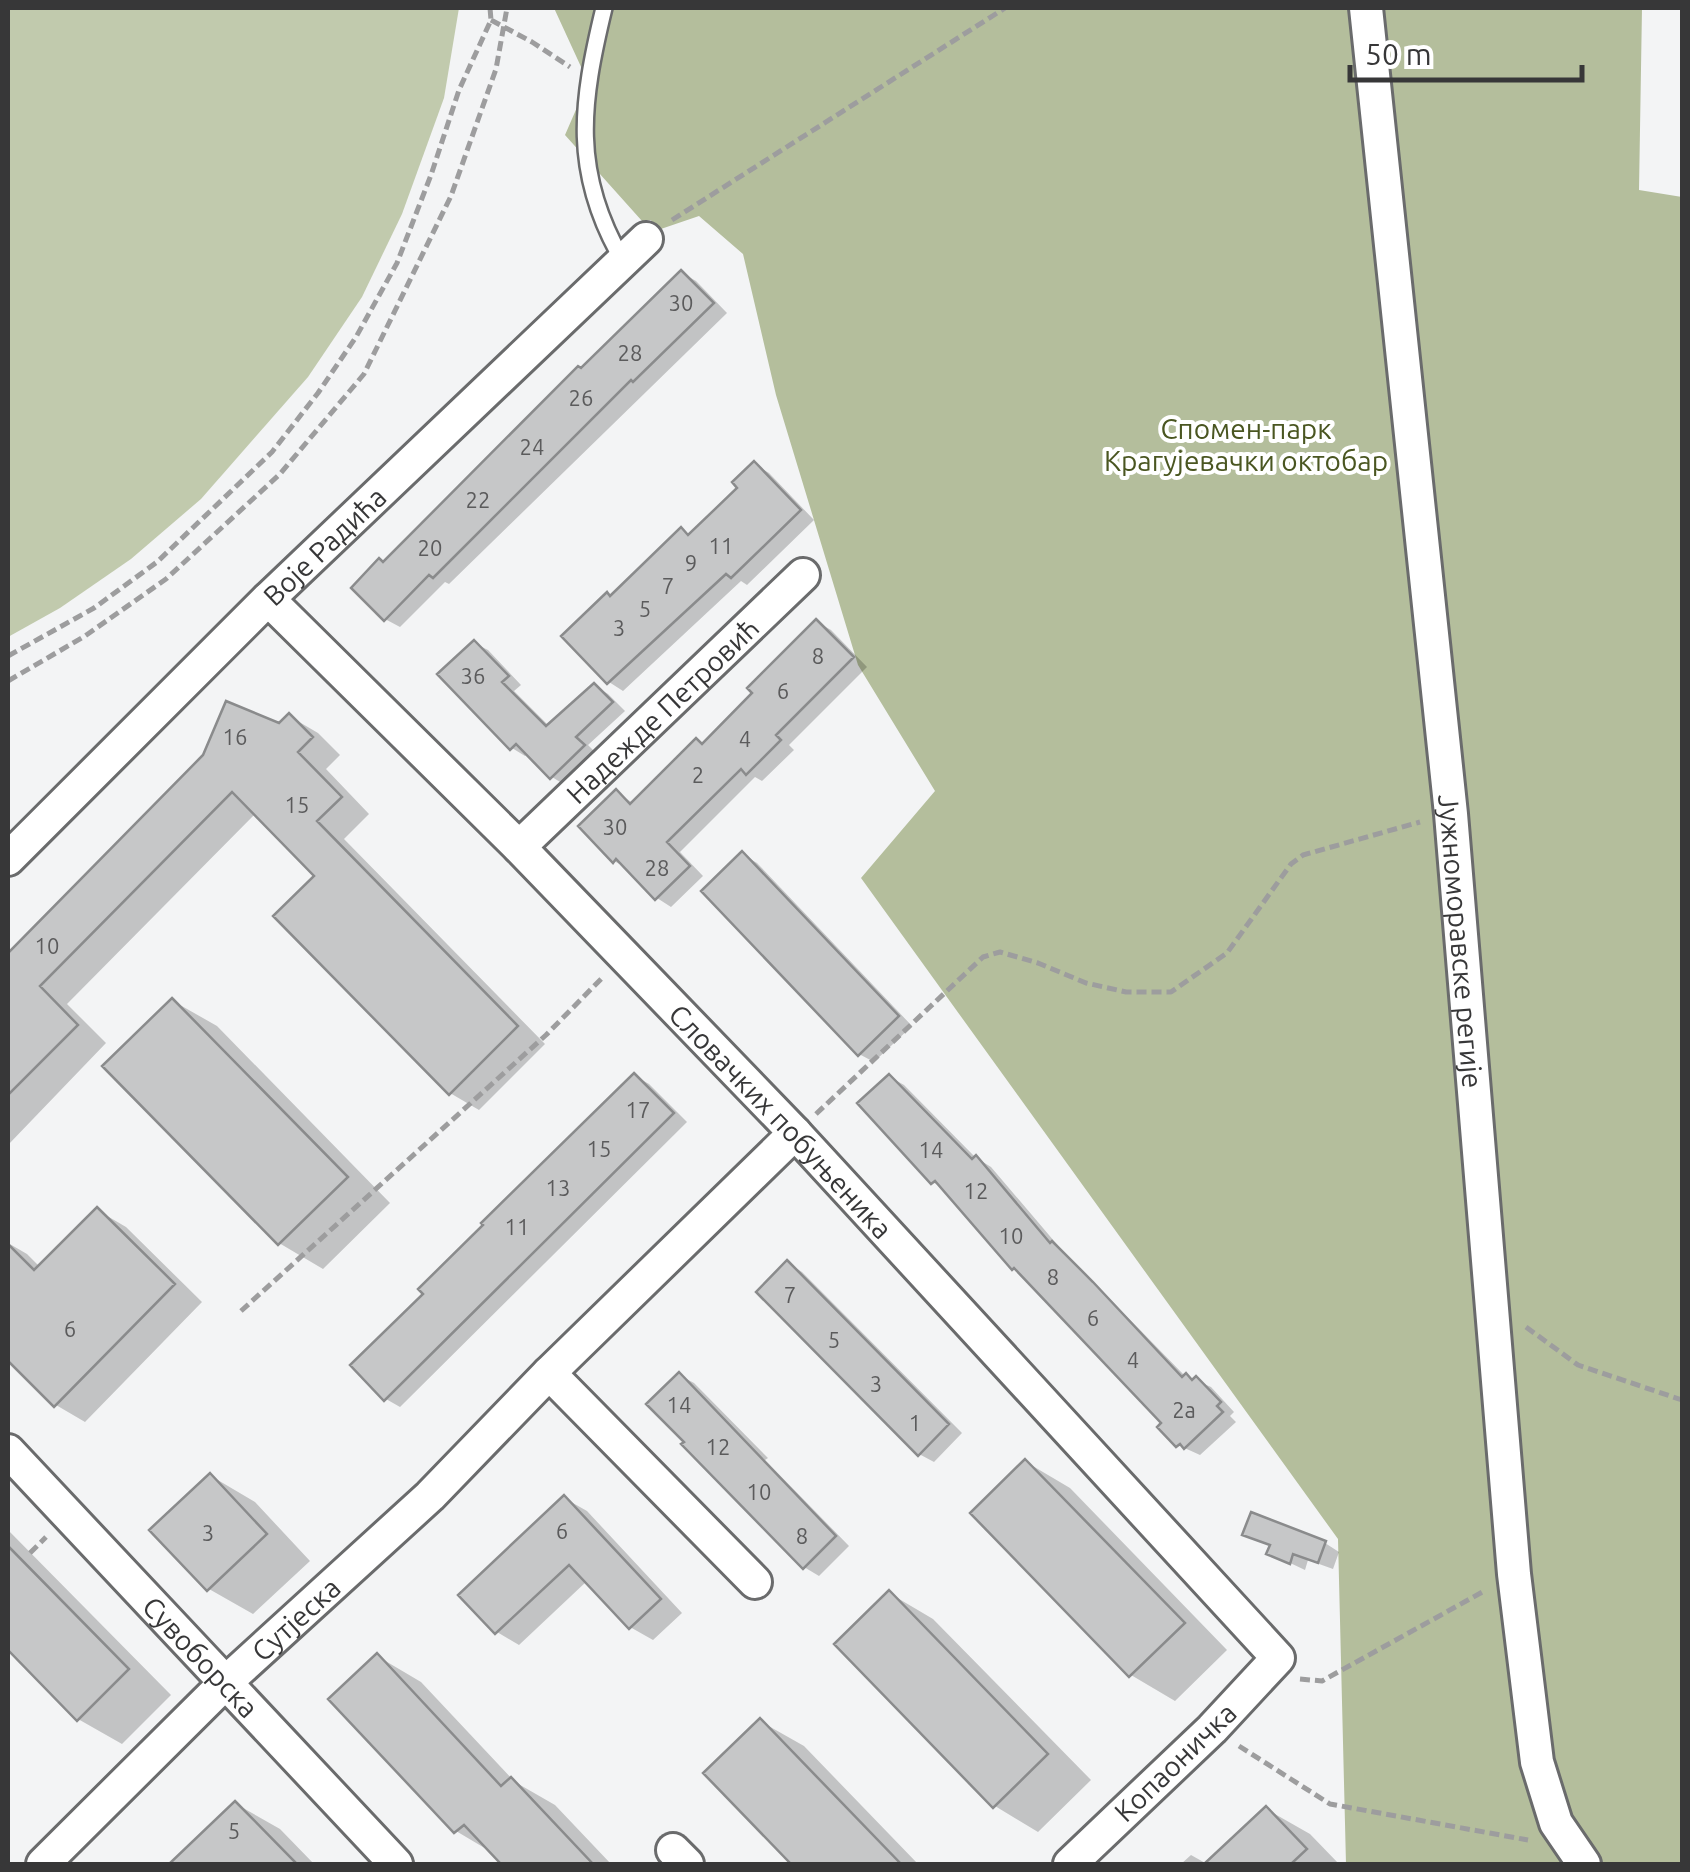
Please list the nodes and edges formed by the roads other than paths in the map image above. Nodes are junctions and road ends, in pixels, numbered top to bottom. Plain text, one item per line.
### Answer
1 (604, 8) edge
2 (1366, 8) edge
3 (634, 250) joint
4 (802, 575) dead end
5 (268, 599) junction
6 (519, 847) junction
7 (8, 859) edge
8 (795, 1133) junction
9 (549, 1373) junction
10 (8, 1450) edge
11 (755, 1582) dead end
12 (1278, 1658) joint
13 (226, 1682) junction
14 (1577, 1856) edge
15 (44, 1864) edge
16 (396, 1864) edge
17 (1070, 1864) edge

1 - 3 lane
2 - 14 street, Јужноморавске регије
3 - 5 street, Воје Радића
4 - 6 street, Надежде Петровић
5 - 6 street, Словачких побуњеника
5 - 7 street, Воје Радића
6 - 8 street, Словачких побуњеника
8 - 9 street, Сутјеска
8 - 12 street, Словачких побуњеника
9 - 11 street
9 - 13 street, Сутјеска
10 - 13 street, Сувоборска
12 - 17 street, Копаоничка
13 - 15 street, Сутјеска
13 - 16 street, Сувоборска

